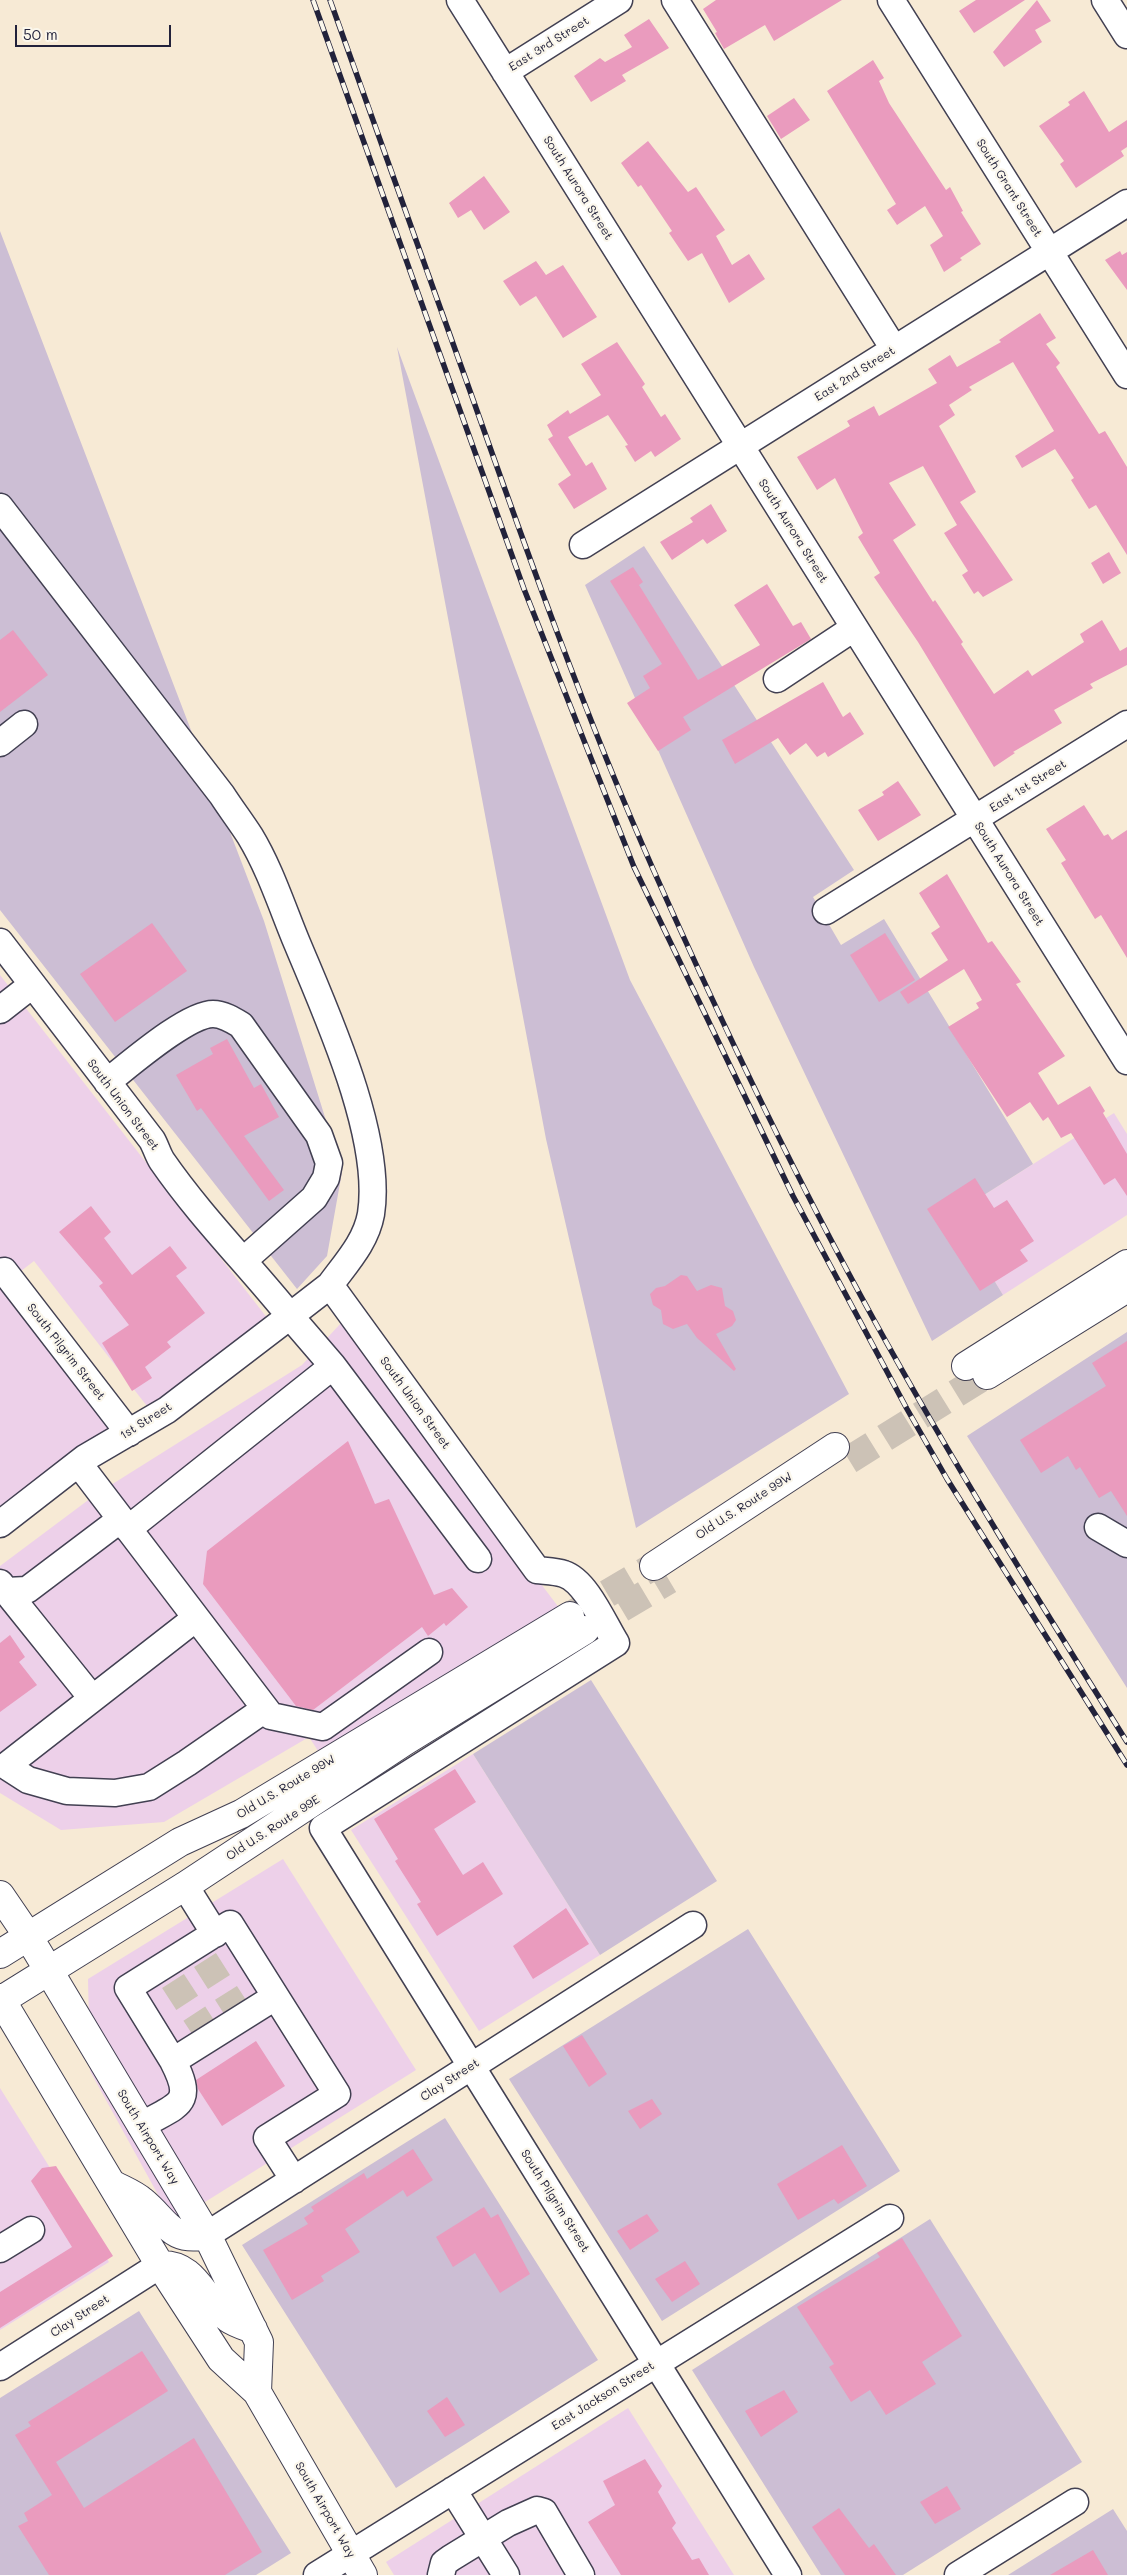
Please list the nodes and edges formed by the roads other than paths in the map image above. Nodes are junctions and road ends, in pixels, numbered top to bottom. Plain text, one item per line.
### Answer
1 (460, 0) edge
2 (619, 0) edge
3 (675, 0) edge
4 (891, 0) edge
5 (1105, 0) edge
6 (1127, 35) edge
7 (505, 72) junction
8 (1127, 203) edge
9 (1049, 252) junction
10 (894, 349) junction
11 (1127, 375) edge
12 (740, 446) junction
13 (0, 507) edge
14 (583, 545) dead end
15 (854, 628) junction
16 (777, 679) dead end
17 (24, 724) dead end
18 (1127, 724) edge
19 (0, 743) edge
20 (974, 820) junction
21 (826, 912) dead end
22 (0, 942) edge
23 (32, 985) junction
24 (0, 1010) edge
25 (1127, 1061) edge
26 (107, 1082) junction
27 (244, 1260) junction
28 (1127, 1264) edge
29 (4, 1272) dead end
30 (330, 1286) junction
31 (1127, 1288) edge
32 (290, 1316) junction
33 (333, 1366) junction
34 (129, 1433) junction
35 (842, 1453) tunnel mouth
36 (79, 1464) junction
37 (0, 1524) edge
38 (125, 1524) junction
39 (1098, 1527) dead end
40 (1127, 1544) edge
41 (478, 1559) dead end
42 (661, 1573) tunnel mouth
43 (6, 1599) edge
44 (196, 1618) junction
45 (429, 1652) dead end
46 (546, 1655) joint
47 (92, 1698) junction
48 (265, 1709) junction
49 (3, 1764) edge
50 (323, 1828) joint
51 (185, 1886) junction
52 (0, 1895) edge
53 (693, 1925) dead end
54 (28, 1936) junction
55 (205, 1946) junction
56 (0, 1954) edge
57 (48, 1971) junction
58 (276, 1996) junction
59 (1, 2000) edge
60 (173, 2061) junction
61 (471, 2066) junction
62 (141, 2126) junction
63 (294, 2180) junction
64 (111, 2183) junction
65 (890, 2218) dead end
66 (32, 2230) dead end
67 (207, 2235) junction
68 (0, 2249) edge
69 (160, 2265) junction
70 (253, 2329) junction
71 (656, 2363) junction
72 (0, 2367) edge
73 (257, 2392) junction
74 (452, 2490) junction
75 (1075, 2502) dead end
76 (482, 2538) junction
77 (357, 2565) edge
78 (317, 2575) edge
79 (441, 2575) edge
80 (506, 2575) edge
81 (581, 2575) edge
82 (788, 2575) edge
83 (958, 2575) edge

1 - 7 street, South Aurora Street
2 - 7 street, East 3rd Street
3 - 10 street
4 - 9 street, South Grant Street
5 - 6 street
7 - 12 street, South Aurora Street
8 - 9 street, East 2nd Street
9 - 10 street, East 2nd Street
9 - 11 street, South Grant Street
10 - 12 street, East 2nd Street
12 - 14 street, East 2nd Street
12 - 15 street, South Aurora Street
13 - 30 street
15 - 16 street
15 - 20 street, South Aurora Street
17 - 19 street
18 - 20 street, East 1st Street
20 - 21 street, East 1st Street
20 - 25 street, South Aurora Street
22 - 23 street, South Union Street
23 - 24 street
23 - 26 street, South Union Street
26 - 27 street, South Union Street
26 - 27 street
27 - 32 street, South Union Street
28 - 31 main road
29 - 34 street, South Pilgrim Street
30 - 32 street
30 - 50 street, South Union Street
32 - 33 street, South Union Street
32 - 34 street, 1st Street
33 - 38 street
33 - 41 street, South Union Street
34 - 36 street, 1st Street
35 - 42 main road, Old U.S. Route 99W
36 - 37 street, 1st Street
36 - 38 street
38 - 43 street
38 - 44 street
39 - 40 street
43 - 47 street
44 - 47 street
44 - 48 street
45 - 48 street
46 - 51 main road, Old U.S. Route 99E
46 - 54 main road, Old U.S. Route 99W
47 - 49 street
48 - 49 street
50 - 61 street, South Pilgrim Street
51 - 55 street
51 - 57 main road, Old U.S. Route 99E
52 - 54 main road, South Airport Way
53 - 61 street, Clay Street
54 - 56 main road, Old U.S. Route 99W
54 - 57 main road, South Airport Way
55 - 58 street
55 - 60 street
57 - 59 main road, Old U.S. Route 99E
57 - 62 main road, South Airport Way
58 - 60 street
58 - 63 street
59 - 64 main road, South Airport Way
60 - 62 street
61 - 63 street, Clay Street
61 - 71 street, South Pilgrim Street
62 - 67 main road, South Airport Way
63 - 67 street, Clay Street
64 - 67 main road
64 - 69 main road, South Airport Way
65 - 71 street, East Jackson Street
66 - 68 street
67 - 70 main road, South Airport Way
69 - 70 main road
69 - 72 street, Clay Street
69 - 73 main road, South Airport Way
70 - 73 main road, South Airport Way
71 - 74 street, East Jackson Street
71 - 82 street, South Pilgrim Street
73 - 77 main road, South Airport Way
74 - 76 street
74 - 77 street, East Jackson Street
75 - 83 street
76 - 79 street
76 - 80 street
76 - 81 street
77 - 78 street, East Jackson Street

